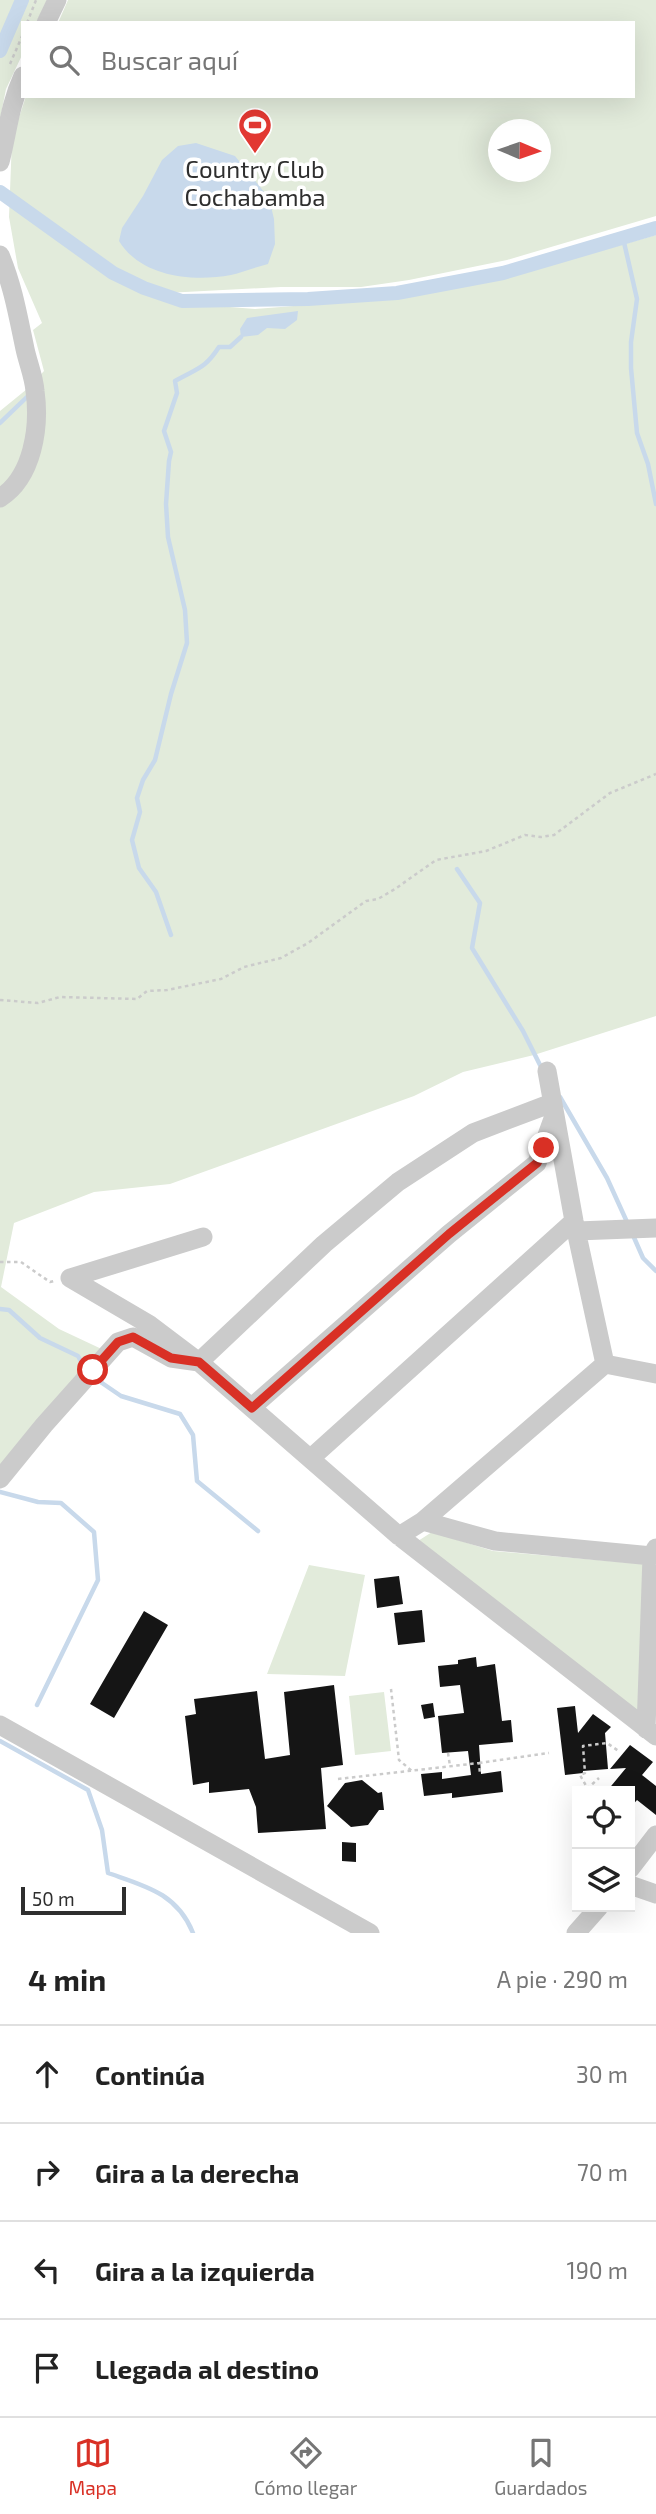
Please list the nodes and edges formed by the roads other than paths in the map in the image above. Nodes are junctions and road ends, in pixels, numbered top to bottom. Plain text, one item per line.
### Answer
1 (57, 0) edge
2 (47, 21) edge
3 (16, 71) edge
4 (0, 162) edge
5 (0, 255) edge
6 (0, 498) edge
7 (547, 1071) dead end
8 (553, 1110) junction
9 (575, 1226) junction
10 (656, 1228) edge
11 (203, 1237) dead end
12 (199, 1362) junction
13 (606, 1364) junction
14 (656, 1374) edge
15 (252, 1408) junction
16 (311, 1458) junction
17 (0, 1479) edge
18 (423, 1521) junction
19 (399, 1536) junction
20 (654, 1552) edge
21 (0, 1725) edge
22 (651, 1733) edge
23 (656, 1835) edge
24 (635, 1862) edge
25 (635, 1887) edge
26 (656, 1894) edge
27 (595, 1912) edge
28 (370, 1933) edge
29 (576, 1933) edge

1 - 2 street
3 - 4 street
5 - 6 street
7 - 8 street
8 - 9 street
8 - 12 street
8 - 15 street
9 - 10 street
9 - 13 street
9 - 16 street
11 - 12 street
12 - 15 street
12 - 17 street
13 - 14 street
13 - 18 street
15 - 16 street
16 - 19 street
18 - 19 street
18 - 20 street
19 - 22 street
20 - 22 street
21 - 28 street
23 - 24 street
25 - 26 street
27 - 29 street

